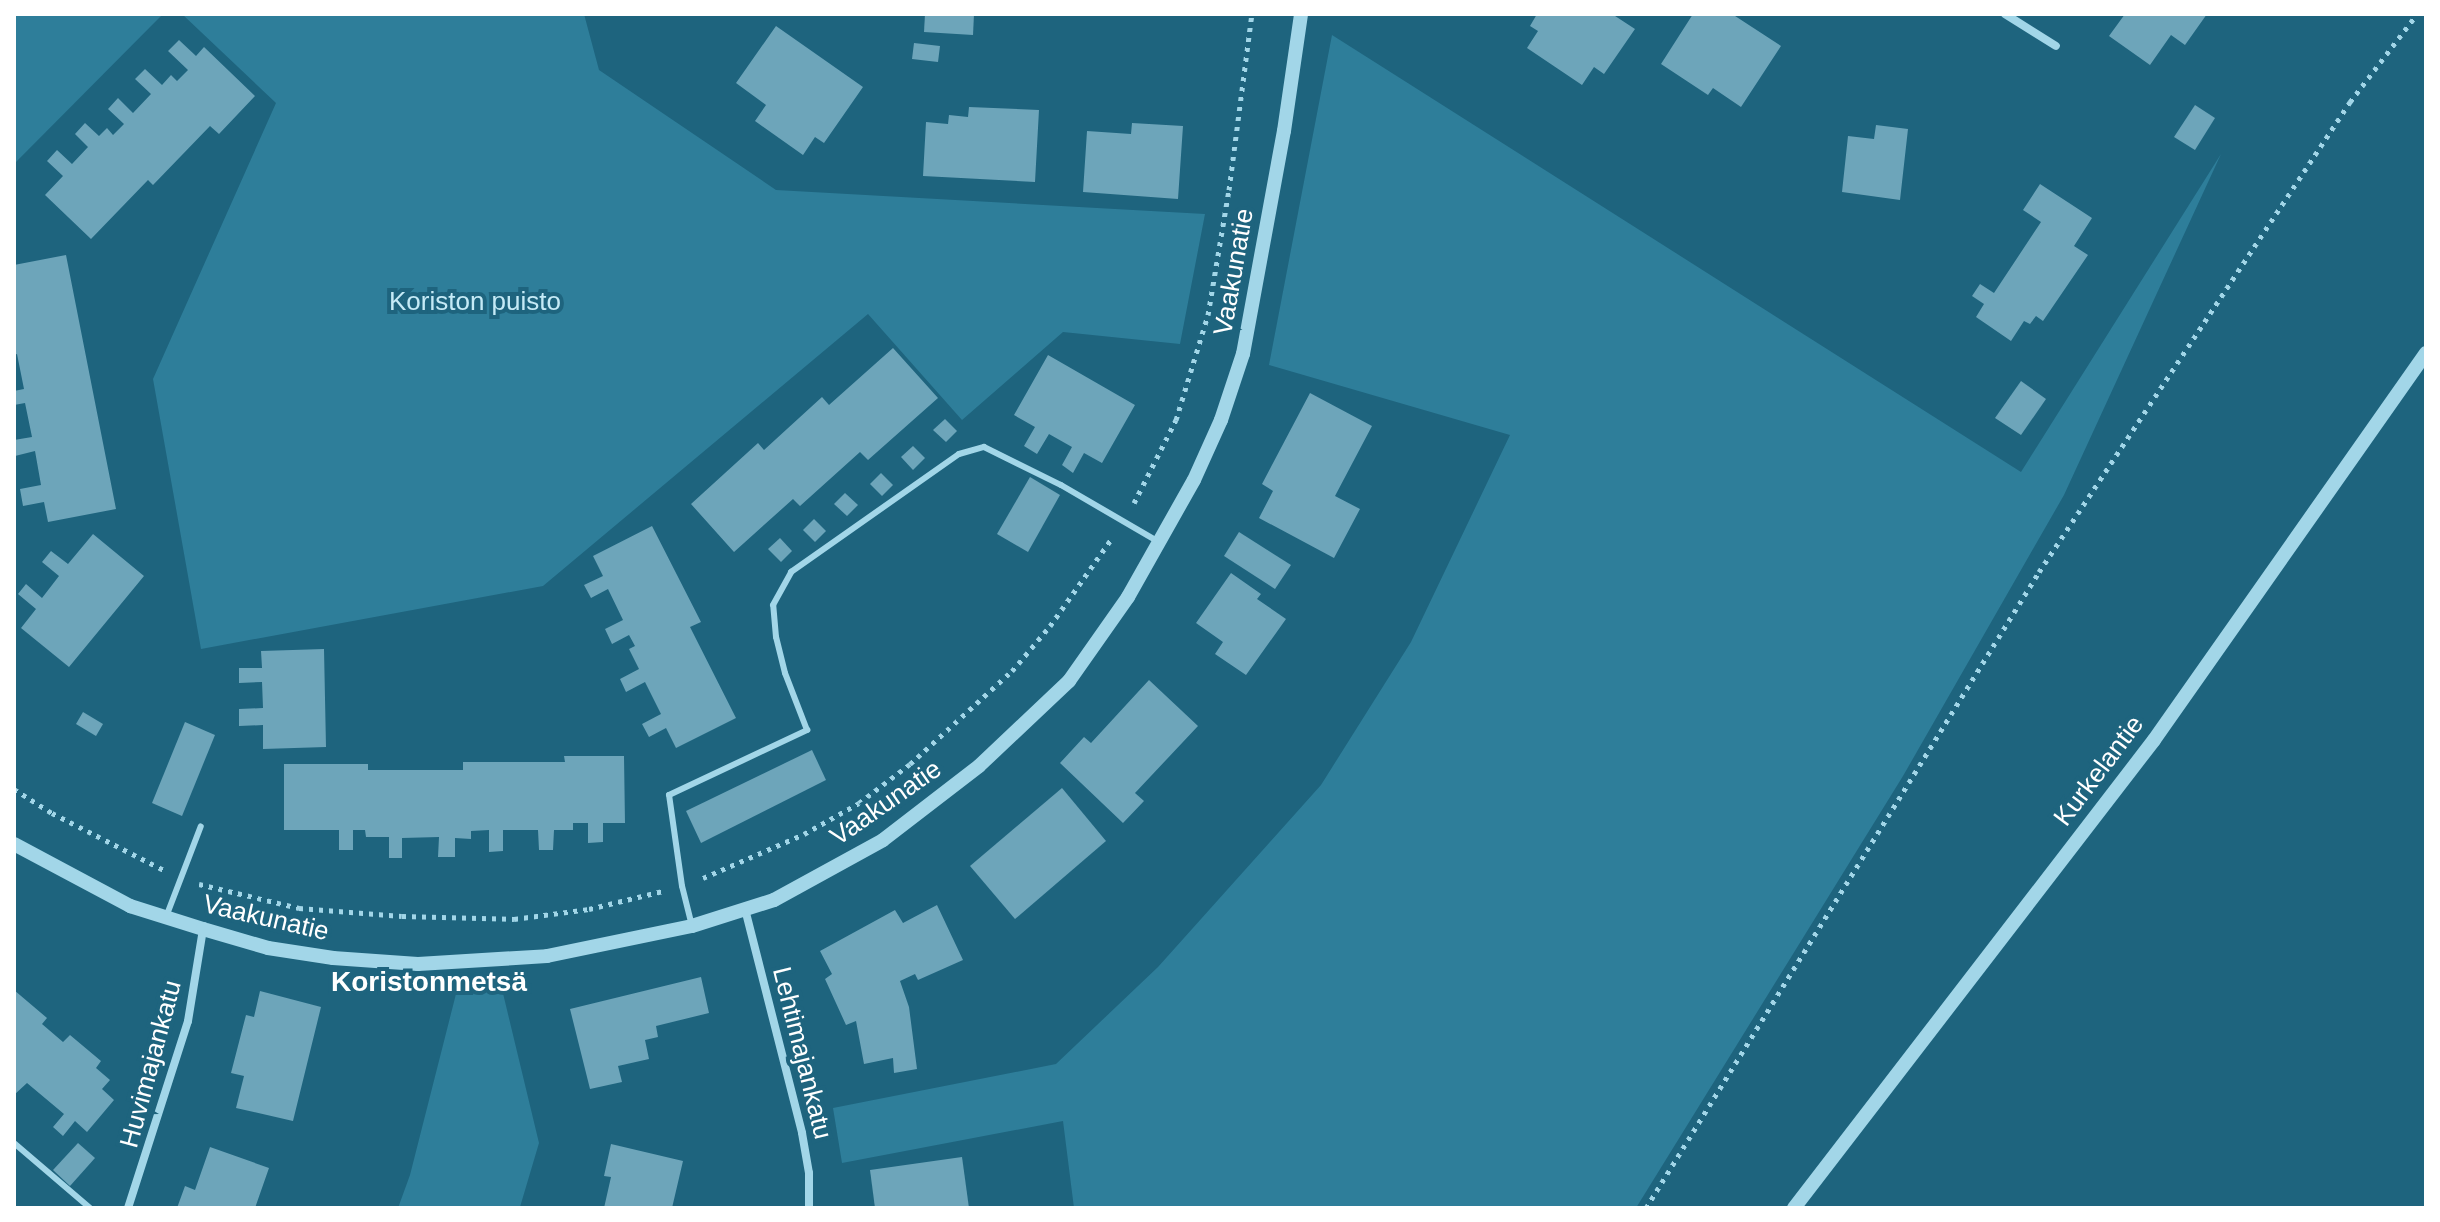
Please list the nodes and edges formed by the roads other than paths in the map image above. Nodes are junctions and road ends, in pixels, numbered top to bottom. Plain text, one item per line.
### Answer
1 (1301, 14) edge
2 (2005, 14) edge
3 (2056, 46) dead end
4 (2426, 353) edge
5 (1160, 542) junction
6 (201, 826) dead end
7 (14, 844) edge
8 (745, 909) junction
9 (166, 917) junction
10 (692, 926) junction
11 (203, 929) junction
12 (14, 1143) edge
13 (90, 1208) edge
14 (128, 1208) edge
15 (809, 1208) edge
16 (1794, 1208) edge

1 - 5 street, Vaakunatie
2 - 3 street
4 - 16 street, Kurkelantie
5 - 8 street, Vaakunatie
5 - 10 lane
6 - 9 lane
7 - 9 street, Vaakunatie
8 - 10 street, Vaakunatie
8 - 15 street, Lehtimajankatu
9 - 11 street, Vaakunatie
10 - 11 street, Vaakunatie
11 - 14 street, Huvimajankatu
12 - 13 lane

